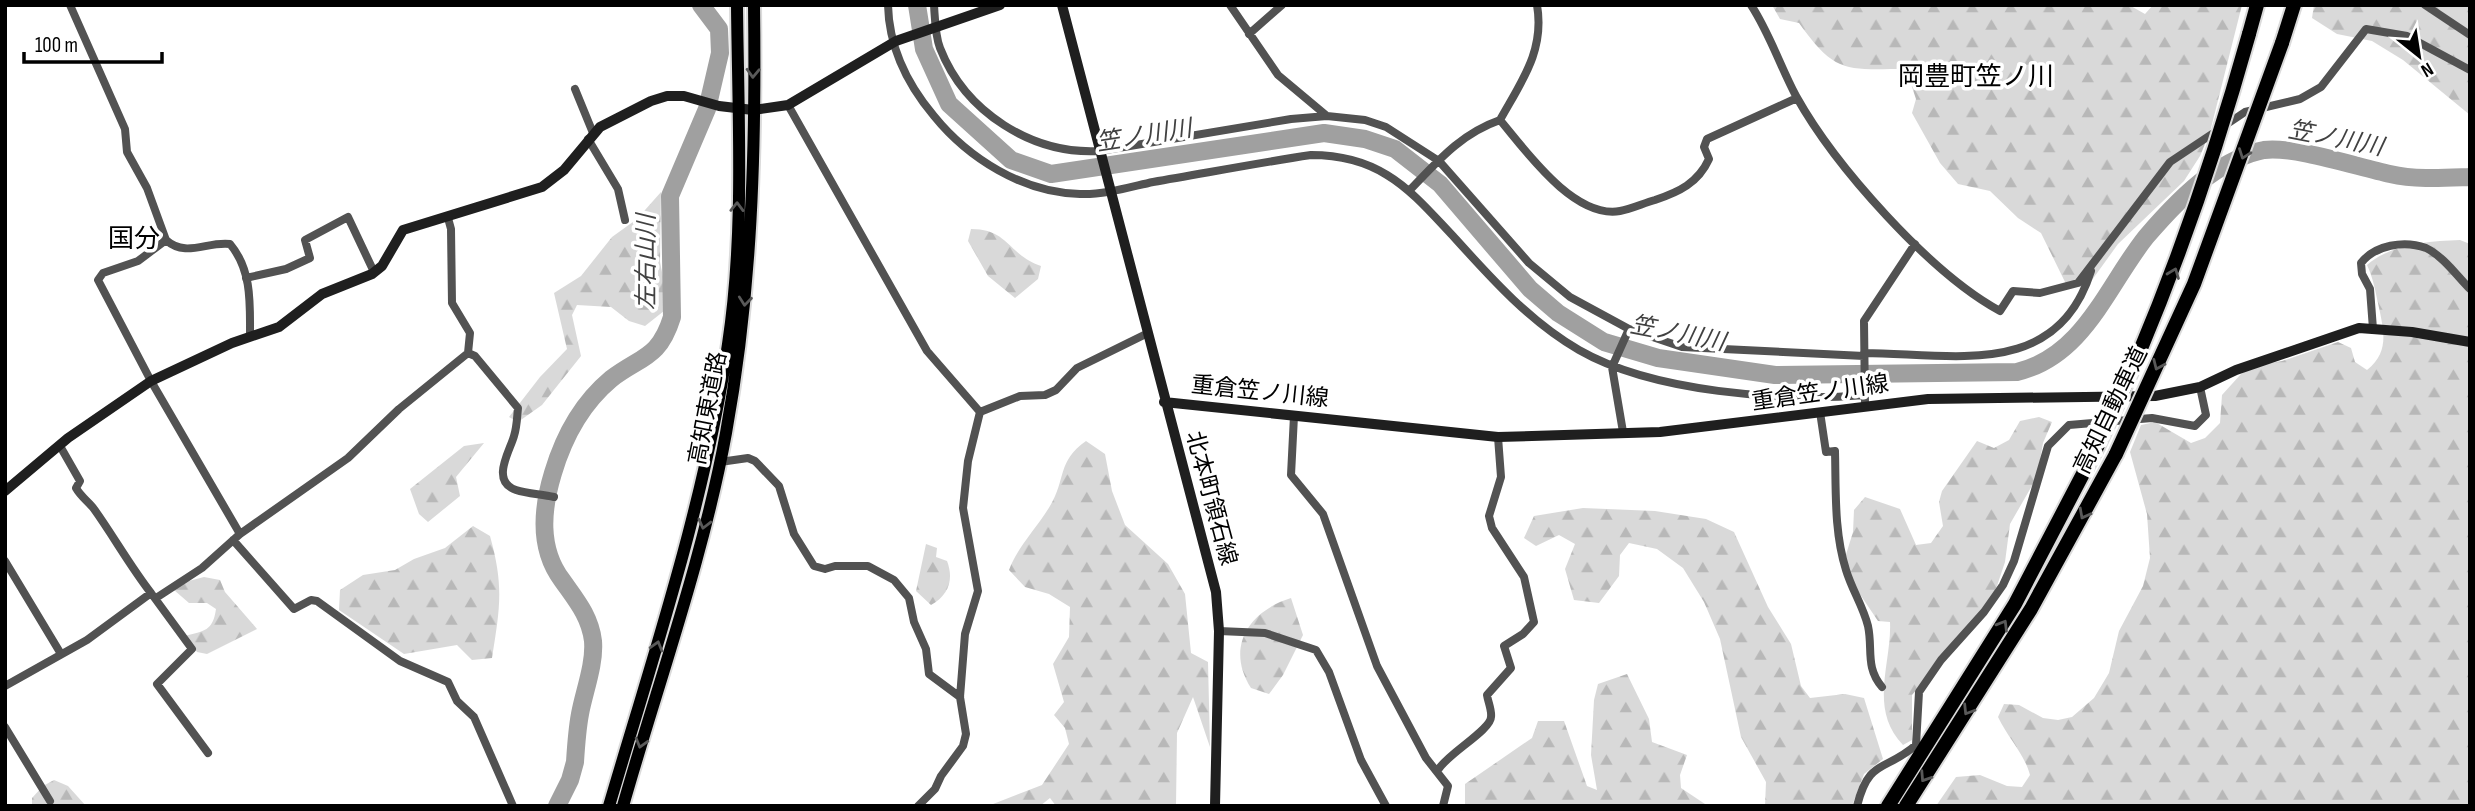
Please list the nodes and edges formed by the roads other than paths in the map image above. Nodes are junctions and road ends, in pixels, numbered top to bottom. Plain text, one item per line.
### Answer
1 (70, 5) edge
2 (737, 5) edge
3 (754, 5) edge
4 (888, 5) edge
5 (934, 5) edge
6 (1000, 5) edge
7 (1062, 5) edge
8 (1230, 5) edge
9 (1282, 5) edge
10 (1537, 5) edge
11 (1751, 5) edge
12 (2257, 5) edge
13 (2294, 5) edge
14 (2425, 5) edge
15 (934, 27) junction
16 (1249, 34) junction
17 (2470, 35) edge
18 (893, 42) junction
19 (2470, 70) edge
20 (575, 89) dead end
21 (1797, 97) junction
22 (788, 105) junction
23 (738, 108) junction
24 (753, 110) junction
25 (1327, 116) junction
26 (1500, 120) junction
27 (590, 136) junction
28 (1100, 152) junction
29 (1436, 164) junction
30 (1110, 189) junction
31 (1410, 190) junction
32 (448, 218) junction
33 (625, 220) dead end
34 (166, 240) junction
35 (1915, 244) junction
36 (2093, 263) junction
37 (374, 272) junction
38 (246, 278) junction
39 (2470, 289) edge
40 (2373, 329) junction
41 (1628, 330) junction
42 (1146, 334) junction
43 (250, 335) junction
44 (2470, 342) edge
45 (468, 353) junction
46 (1865, 357) junction
47 (1613, 365) junction
48 (151, 381) junction
49 (2200, 387) junction
50 (1865, 397) junction
51 (1164, 402) junction
52 (981, 412) junction
53 (1820, 412) junction
54 (1294, 416) junction
55 (1623, 432) junction
56 (1498, 437) junction
57 (60, 446) junction
58 (720, 462) junction
59 (6, 488) edge
60 (550, 496) dead end
61 (237, 537) junction
62 (5, 561) edge
63 (153, 595) junction
64 (1219, 631) junction
65 (61, 654) junction
66 (5, 686) edge
67 (1881, 687) dead end
68 (960, 697) junction
69 (5, 727) edge
70 (208, 753) dead end
71 (1438, 770) junction
72 (50, 801) dead end
73 (513, 806) edge
74 (609, 806) edge
75 (622, 806) edge
76 (918, 806) edge
77 (1215, 806) edge
78 (1386, 806) edge
79 (1443, 806) edge
80 (1857, 806) edge
81 (1888, 806) edge
82 (1906, 806) edge

1 - 34 street
2 - 23 highway, 高知東道路
3 -> 24 highway, 高知東道路
4 - 18 street
5 - 15 street
6 - 15 main road
7 - 28 main road, 北本町領石線
8 - 16 street
9 - 16 street
10 - 26 street
11 - 21 street
81 -> 12 highway, 高知自動車道, bridge
13 -> 82 highway, 高知自動車道, bridge
14 - 17 street
15 - 18 main road
15 - 28 street
16 - 25 street
18 - 22 main road
18 - 30 street
19 - 36 street
20 - 27 street
21 - 26 street
21 - 35 street
22 - 24 main road
22 - 52 street
23 - 24 main road
23 - 27 main road
74 -> 23 highway, 高知東道路
24 -> 58 highway, 高知東道路
25 - 28 street
25 - 29 street
26 - 29 street
27 - 32 main road
27 - 33 street
28 - 30 main road, 北本町領石線
29 - 31 street
29 - 41 street
30 - 31 street
30 - 42 main road, 北本町領石線
31 - 47 street
32 - 37 main road
32 - 45 street
34 - 38 street
34 - 48 street
35 - 36 street
35 - 46 street
36 - 46 street
37 - 38 street
37 - 43 main road
38 - 43 street
39 - 40 street
40 - 44 main road, 重倉笠ノ川線
40 - 49 main road, 重倉笠ノ川線
41 - 46 street
41 - 47 street
42 - 51 main road, 北本町領石線
42 - 52 street
43 - 48 main road
45 - 60 street
45 - 61 street
46 - 50 street
47 - 50 street
47 - 55 street
48 - 57 main road
48 - 61 street
49 - 50 main road, 重倉笠ノ川線
49 - 80 street
50 - 53 main road, 重倉笠ノ川線
51 - 54 main road, 重倉笠ノ川線
51 - 64 main road, 北本町領石線
52 - 68 street
53 - 55 main road, 重倉笠ノ川線
53 - 67 street
54 - 56 main road, 重倉笠ノ川線
54 - 71 street
55 - 56 main road, 重倉笠ノ川線
56 - 71 street
57 - 59 main road
57 - 63 street
58 - 68 street
58 -> 75 highway, 高知東道路
61 - 63 street
61 - 73 street
62 - 65 street
63 - 65 street
63 - 70 street
64 - 77 main road, 北本町領石線
64 - 78 street
65 - 66 street
68 - 76 street
69 - 72 street
71 - 79 street

